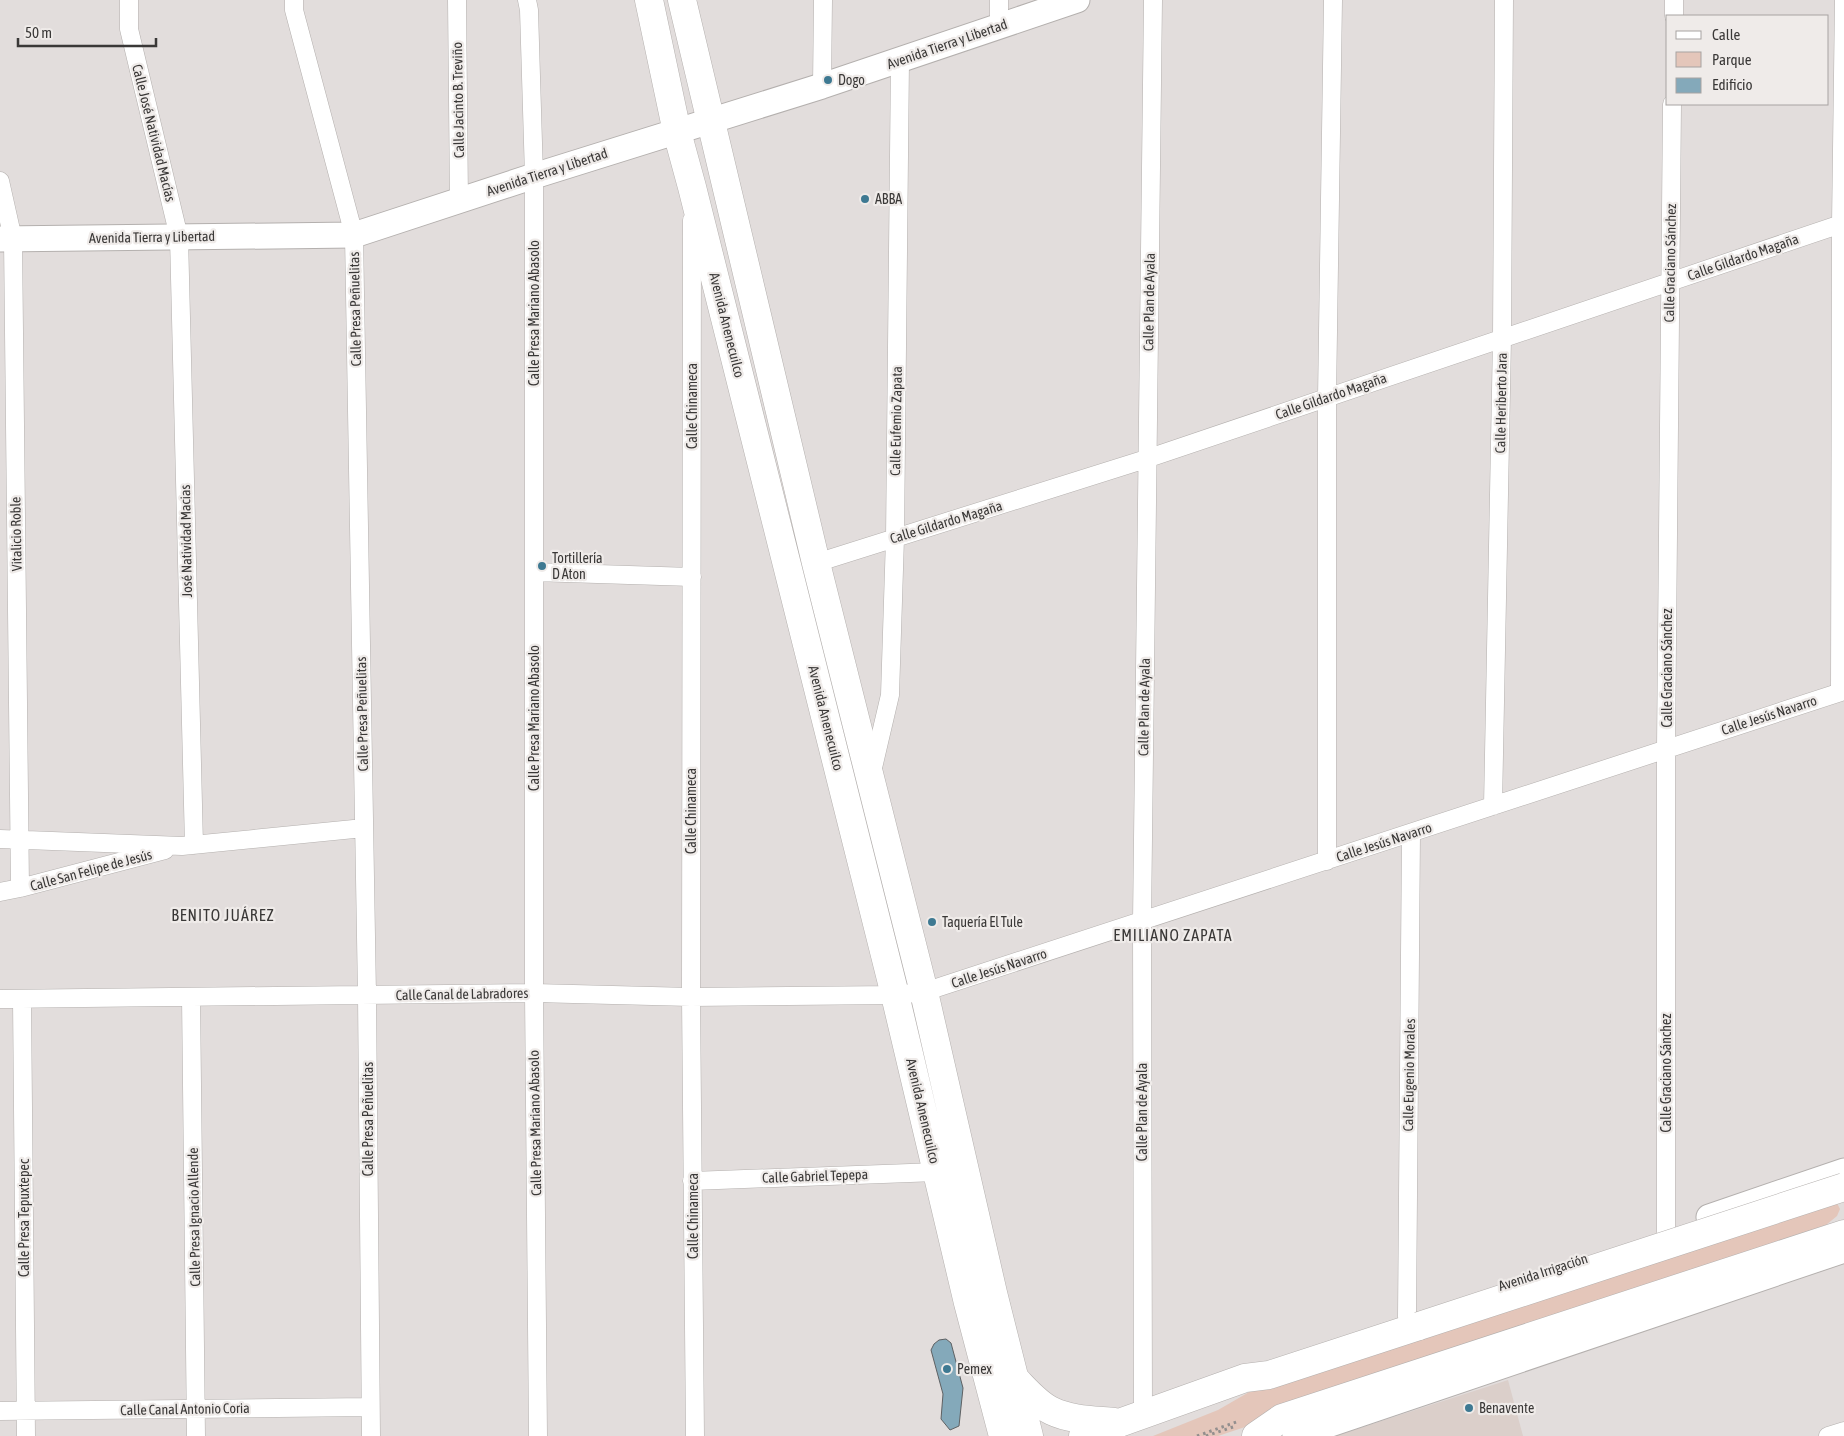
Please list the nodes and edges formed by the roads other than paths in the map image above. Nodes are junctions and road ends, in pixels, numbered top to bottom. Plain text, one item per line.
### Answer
1 (129, 0) edge
2 (294, 0) edge
3 (457, 0) edge
4 (527, 0) edge
5 (649, 0) edge
6 (682, 0) edge
7 (823, 0) edge
8 (999, 0) edge
9 (1077, 0) edge
10 (1153, 0) edge
11 (1333, 0) edge
12 (1504, 0) edge
13 (1674, 0) edge
14 (1844, 0) edge
15 (1674, 15) edge
16 (999, 26) junction
17 (900, 60) junction
18 (822, 86) junction
19 (1672, 105) edge
20 (711, 122) junction
21 (677, 132) junction
22 (534, 176) junction
23 (0, 181) edge
24 (692, 187) junction
25 (459, 200) junction
26 (1842, 224) edge
27 (354, 236) junction
28 (179, 237) junction
29 (6, 239) edge
30 (1669, 282) junction
31 (1502, 338) junction
32 (1326, 398) junction
33 (1146, 459) junction
34 (895, 538) junction
35 (816, 563) junction
36 (534, 572) junction
37 (692, 577) junction
38 (1842, 691) edge
39 (1666, 749) junction
40 (870, 779) junction
41 (1493, 806) junction
42 (364, 828) junction
43 (1411, 833) junction
44 (0, 839) edge
45 (20, 839) junction
46 (188, 845) junction
47 (1327, 861) junction
48 (20, 888) junction
49 (0, 892) edge
50 (1142, 922) junction
51 (924, 992) junction
52 (534, 993) junction
53 (895, 994) junction
54 (367, 995) junction
55 (691, 997) junction
56 (192, 998) junction
57 (0, 999) edge
58 (22, 999) junction
59 (937, 1172) junction
60 (692, 1181) junction
61 (1843, 1181) edge
62 (1666, 1232) junction
63 (1844, 1234) edge
64 (1844, 1250) edge
65 (1413, 1321) junction
66 (1014, 1378) junction
67 (992, 1394) junction
68 (370, 1407) junction
69 (196, 1410) junction
70 (0, 1411) edge
71 (26, 1411) junction
72 (1132, 1419) junction
73 (1844, 1431) edge
74 (26, 1436) edge
75 (196, 1436) edge
76 (371, 1436) edge
77 (538, 1436) edge
78 (695, 1436) edge
79 (984, 1436) edge
80 (1003, 1436) edge
81 (1029, 1436) edge
82 (1084, 1436) edge
83 (1261, 1436) edge
84 (1295, 1436) edge
85 (1828, 1436) edge

1 - 28 street, Calle José Natividad Macías
2 - 27 street, Calle Presa Peñuelitas
3 - 25 street, Calle Jacinto B. Treviño
4 - 22 street, Calle Presa Mariano Abasolo
5 - 21 main road, Avenida Anenecuilco
6 - 20 main road, Avenida Anenecuilco
7 - 18 street
8 - 16 street
9 - 16 street, Avenida Tierra y Libertad
10 - 33 street, Calle Plan de Ayala
11 - 32 street
12 - 31 street, Calle Heriberto Jara
13 - 15 street
14 - 26 street
16 - 17 street, Avenida Tierra y Libertad
17 - 18 street, Avenida Tierra y Libertad
17 - 34 street, Calle Eufemio Zapata
18 - 20 street, Avenida Tierra y Libertad
19 - 30 street, Calle Graciano Sánchez
20 - 21 street, Avenida Tierra y Libertad
20 - 35 main road, Avenida Anenecuilco
21 - 22 street, Avenida Tierra y Libertad
21 - 24 main road, Avenida Anenecuilco
22 - 25 street, Avenida Tierra y Libertad
22 - 36 street, Calle Presa Mariano Abasolo
23 - 29 street, Vitalicio Roble
24 - 37 street, Calle Chinameca
24 - 53 main road, Avenida Anenecuilco
25 - 27 street, Avenida Tierra y Libertad
26 - 30 street, Calle Gildardo Magaña
26 - 38 street
27 - 28 street, Avenida Tierra y Libertad
27 - 42 street, Calle Presa Peñuelitas
28 - 29 street, Avenida Tierra y Libertad
28 - 46 street, José Natividad Macias
29 - 45 street, Vitalicio Roble
30 - 31 street, Calle Gildardo Magaña
30 - 39 street, Calle Graciano Sánchez
31 - 32 street, Calle Gildardo Magaña
31 - 41 street, Calle Heriberto Jara
32 - 33 street, Calle Gildardo Magaña
32 - 47 street
33 - 34 street, Calle Gildardo Magaña
33 - 50 street, Calle Plan de Ayala
34 - 35 street, Calle Gildardo Magaña
34 - 40 street, Calle Eufemio Zapata
35 - 40 main road, Avenida Anenecuilco
36 - 37 street
36 - 52 street, Calle Presa Mariano Abasolo
37 - 55 street, Calle Chinameca
38 - 39 street, Calle Jesús Navarro
39 - 41 street, Calle Jesús Navarro
39 - 62 street, Calle Graciano Sánchez
40 - 51 main road, Avenida Anenecuilco
41 - 43 street, Calle Jesús Navarro
42 - 46 street, Calle San Felipe de Jesús
42 - 54 street, Calle Presa Peñuelitas
43 - 47 street, Calle Jesús Navarro
43 - 65 street, Calle Eugenio Morales
44 - 45 street, Calle San Felipe de Jesús
45 - 46 street, Calle San Felipe de Jesús
45 - 48 street, Vitalicio Roble
46 - 48 street, Calle San Felipe de Jesús
47 - 50 street, Calle Jesús Navarro
48 - 49 street, Calle San Felipe de Jesús
50 - 51 street, Calle Jesús Navarro
50 - 72 street, Calle Plan de Ayala
51 - 53 street, Calle Canal de Labradores
51 - 66 main road, Avenida Anenecuilco
52 - 54 street, Calle Canal de Labradores
52 - 55 street, Calle Canal de Labradores
52 - 77 street, Calle Presa Mariano Abasolo
53 - 55 street, Calle Canal de Labradores
53 - 59 main road, Avenida Anenecuilco
54 - 56 street, Calle Canal de Labradores
54 - 68 street, Calle Presa Peñuelitas
55 - 60 street, Calle Chinameca
56 - 58 street, Calle Canal de Labradores
56 - 69 street, Calle Presa Ignacio Allende
57 - 58 street, Calle Canal de Labradores
58 - 71 street, Calle Presa Tepuxtepec
59 - 60 street, Calle Gabriel Tepepa
59 - 67 main road, Avenida Anenecuilco
60 - 78 street, Calle Chinameca
61 - 62 street, Avenida Irrigación
61 - 65 main road, Avenida Irrigación, bridge
62 - 65 street, Avenida Irrigación
63 - 83 main road
64 - 84 street
65 - 72 main road, Avenida Irrigación
66 - 72 main road
66 - 81 main road, Avenida Anenecuilco
67 - 79 main road
67 - 80 main road, Avenida Anenecuilco
68 - 69 street, Calle Canal Antonio Coria
68 - 76 street, Calle Presa Peñuelitas
69 - 71 street, Calle Canal Antonio Coria
69 - 75 street, Calle Presa Ignacio Allende
70 - 71 street, Calle Canal Antonio Coria
71 - 74 street, Calle Presa Tepuxtepec
72 - 82 main road, Avenida Irrigación
73 - 85 street

